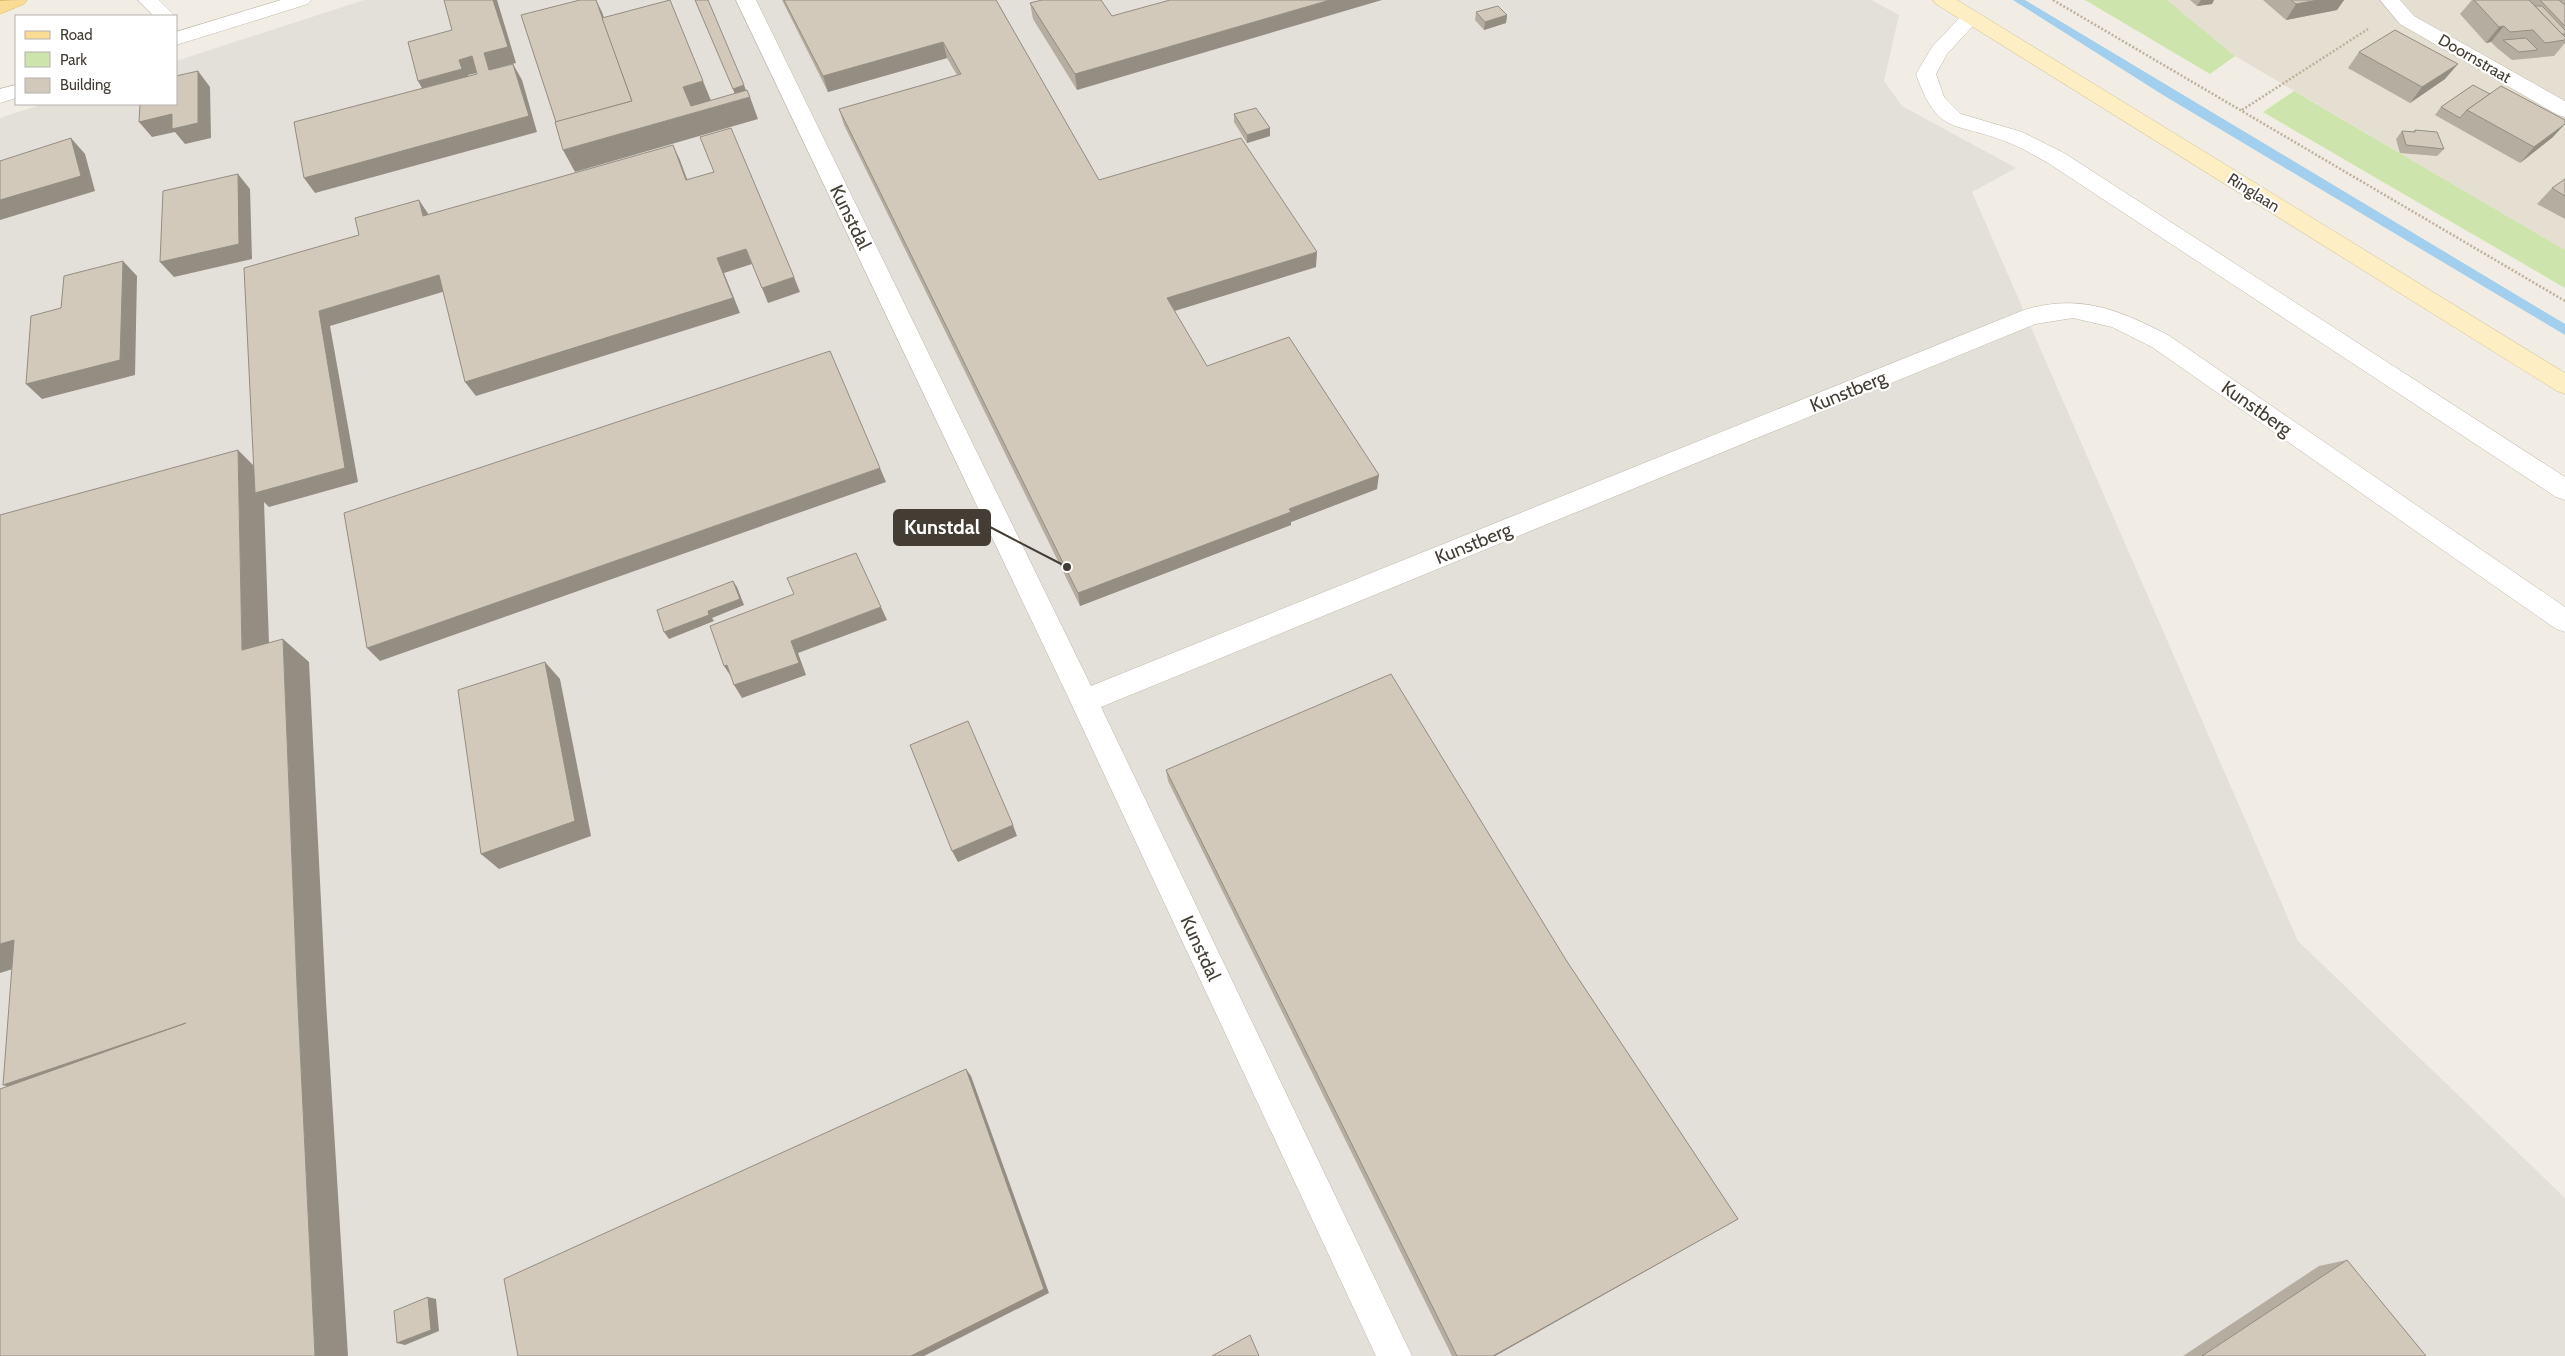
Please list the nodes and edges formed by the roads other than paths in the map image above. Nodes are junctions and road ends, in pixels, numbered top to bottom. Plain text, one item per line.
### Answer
1 (17, 0) edge
2 (148, 0) edge
3 (301, 0) edge
4 (746, 0) edge
5 (1943, 0) edge
6 (2394, 5) edge
7 (0, 8) edge
8 (164, 15) edge
9 (1971, 17) junction
10 (179, 34) edge
11 (15, 91) edge
12 (0, 96) edge
13 (2565, 110) edge
14 (2565, 385) edge
15 (2565, 490) edge
16 (2565, 621) edge
17 (1084, 701) junction
18 (1394, 1356) edge

1 - 7 main road
2 - 8 street
3 - 10 street
4 - 17 street, Kunstdal
5 - 9 main road, Ringlaan
6 - 13 street, Doornstraat
9 - 14 main road, Ringlaan
9 - 15 street
11 - 12 street
16 - 17 street, Kunstberg
17 - 18 street, Kunstdal

